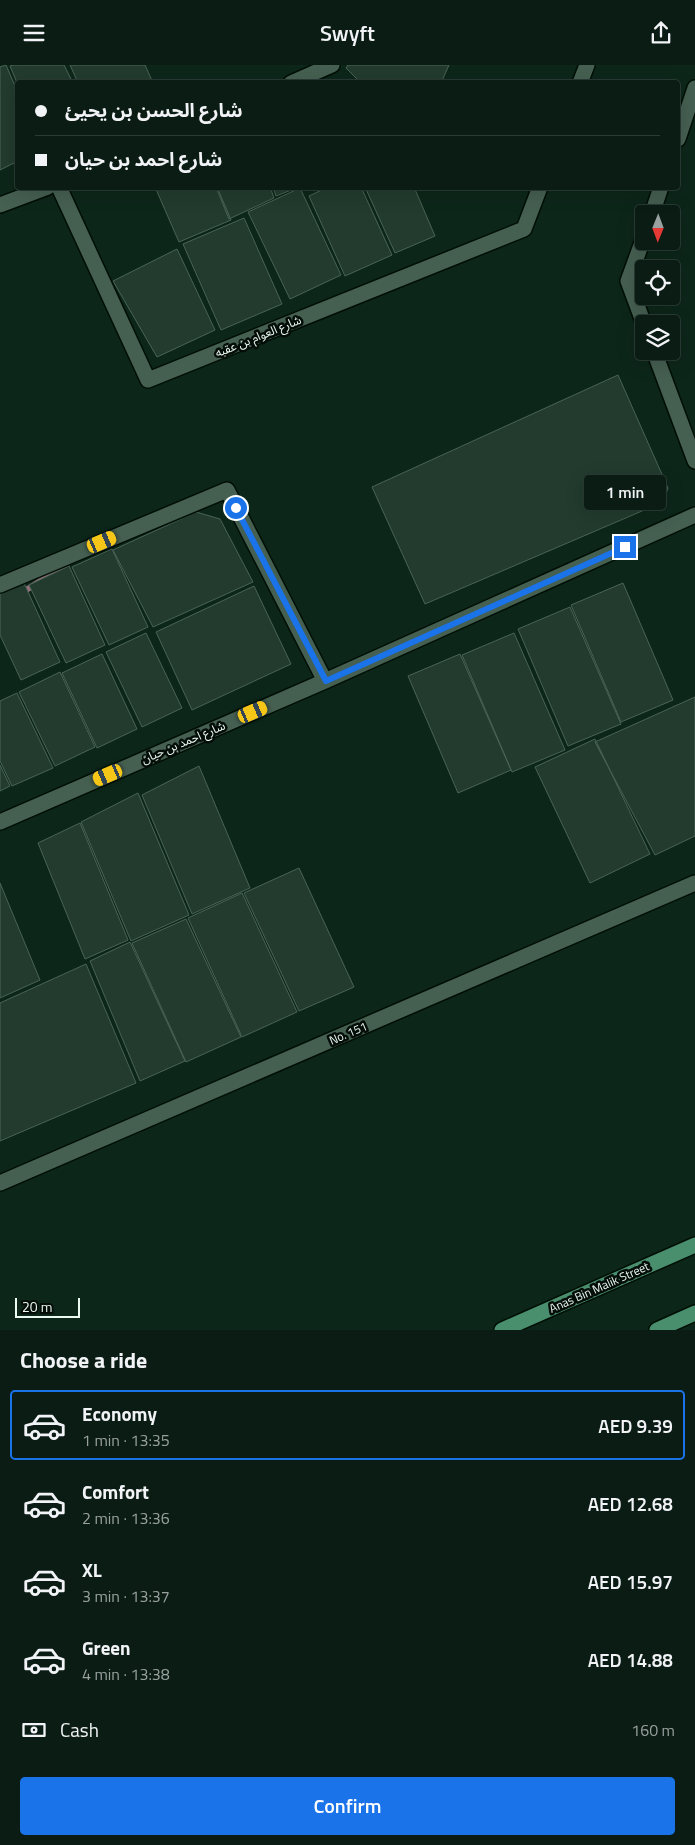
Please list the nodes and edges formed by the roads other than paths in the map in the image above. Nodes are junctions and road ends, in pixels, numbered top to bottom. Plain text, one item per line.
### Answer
1 (332, 65) edge
2 (587, 65) edge
3 (298, 80) edge
4 (581, 80) edge
5 (695, 88) edge
6 (680, 133) edge
7 (40, 190) edge
8 (60, 190) edge
9 (539, 190) edge
10 (660, 190) edge
11 (0, 205) edge
12 (655, 205) edge
13 (639, 250) edge
14 (641, 315) edge
15 (657, 360) edge
16 (695, 461) edge
17 (695, 515) edge
18 (0, 585) edge
19 (326, 681) junction
20 (0, 822) edge
21 (695, 883) edge
22 (0, 1183) edge
23 (695, 1245) edge
24 (695, 1313) edge
25 (502, 1330) edge
26 (657, 1330) edge

1 - 3 street
2 - 4 street
5 - 6 street
7 - 11 street
8 - 9 street, شارع العوام بن عقبه
10 - 12 street
13 - 14 street
15 - 16 street
17 - 19 street, شارع احمد بن حيان
18 - 19 street
19 - 20 street, شارع احمد بن حيان
21 - 22 street, No. 151
23 - 25 main road, Anas Bin Malik Street
24 - 26 main road

